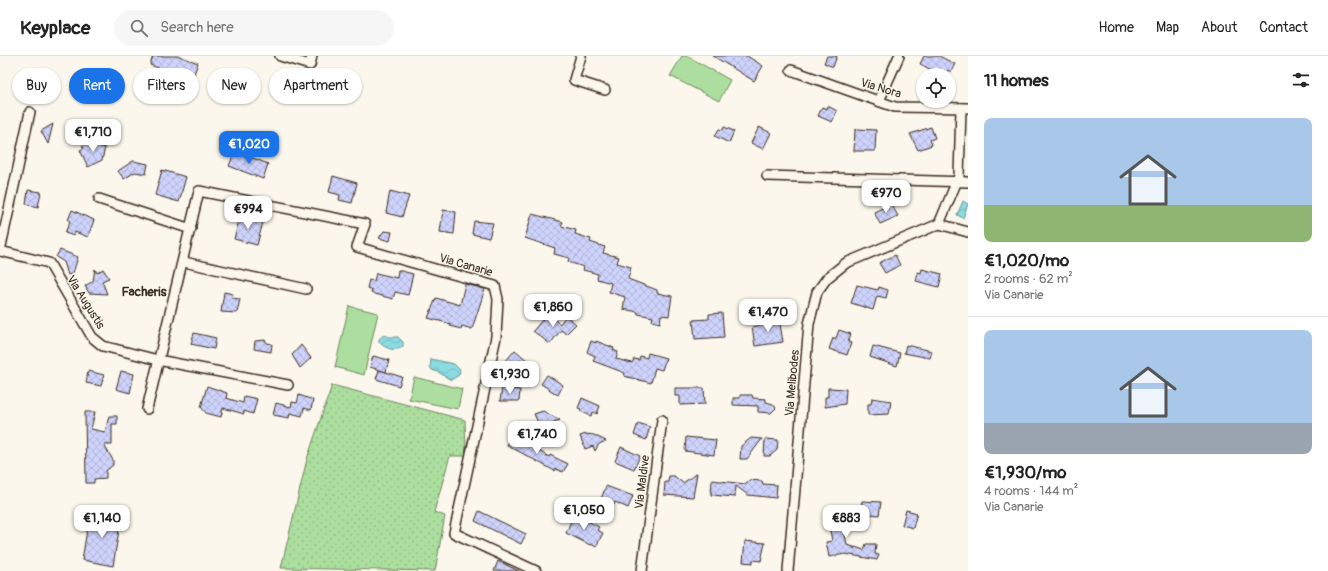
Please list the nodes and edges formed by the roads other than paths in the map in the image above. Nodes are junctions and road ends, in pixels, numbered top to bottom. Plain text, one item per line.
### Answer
1 (280, 56) edge
2 (312, 56) edge
3 (581, 56) edge
4 (899, 56) edge
5 (791, 70) dead end
6 (605, 90) dead end
7 (879, 101) junction
8 (964, 108) edge
9 (30, 112) dead end
10 (767, 176) dead end
11 (957, 182) junction
12 (968, 182) edge
13 (99, 199) dead end
14 (939, 224) junction
15 (191, 229) junction
16 (968, 232) edge
17 (0, 251) edge
18 (184, 262) junction
19 (306, 289) dead end
20 (158, 360) junction
21 (288, 384) dead end
22 (146, 409) dead end
23 (662, 420) dead end
24 (536, 571) edge
25 (642, 571) edge
26 (788, 571) edge

1 - 2 street
3 - 6 street
4 - 7 street
5 - 7 street, Via Nora
7 - 8 street, Via Nora
8 - 11 street
9 - 17 street, Via Augustis
10 - 11 street
11 - 12 street
11 - 14 street
13 - 15 street
14 - 16 street
14 - 26 street, Via Melibodes
15 - 18 street
15 - 24 street, Via Canarie
17 - 20 street, Via Augustis
18 - 19 street
18 - 20 street
20 - 21 street, Via Augustis
20 - 22 street
23 - 25 street, Via Maldive

